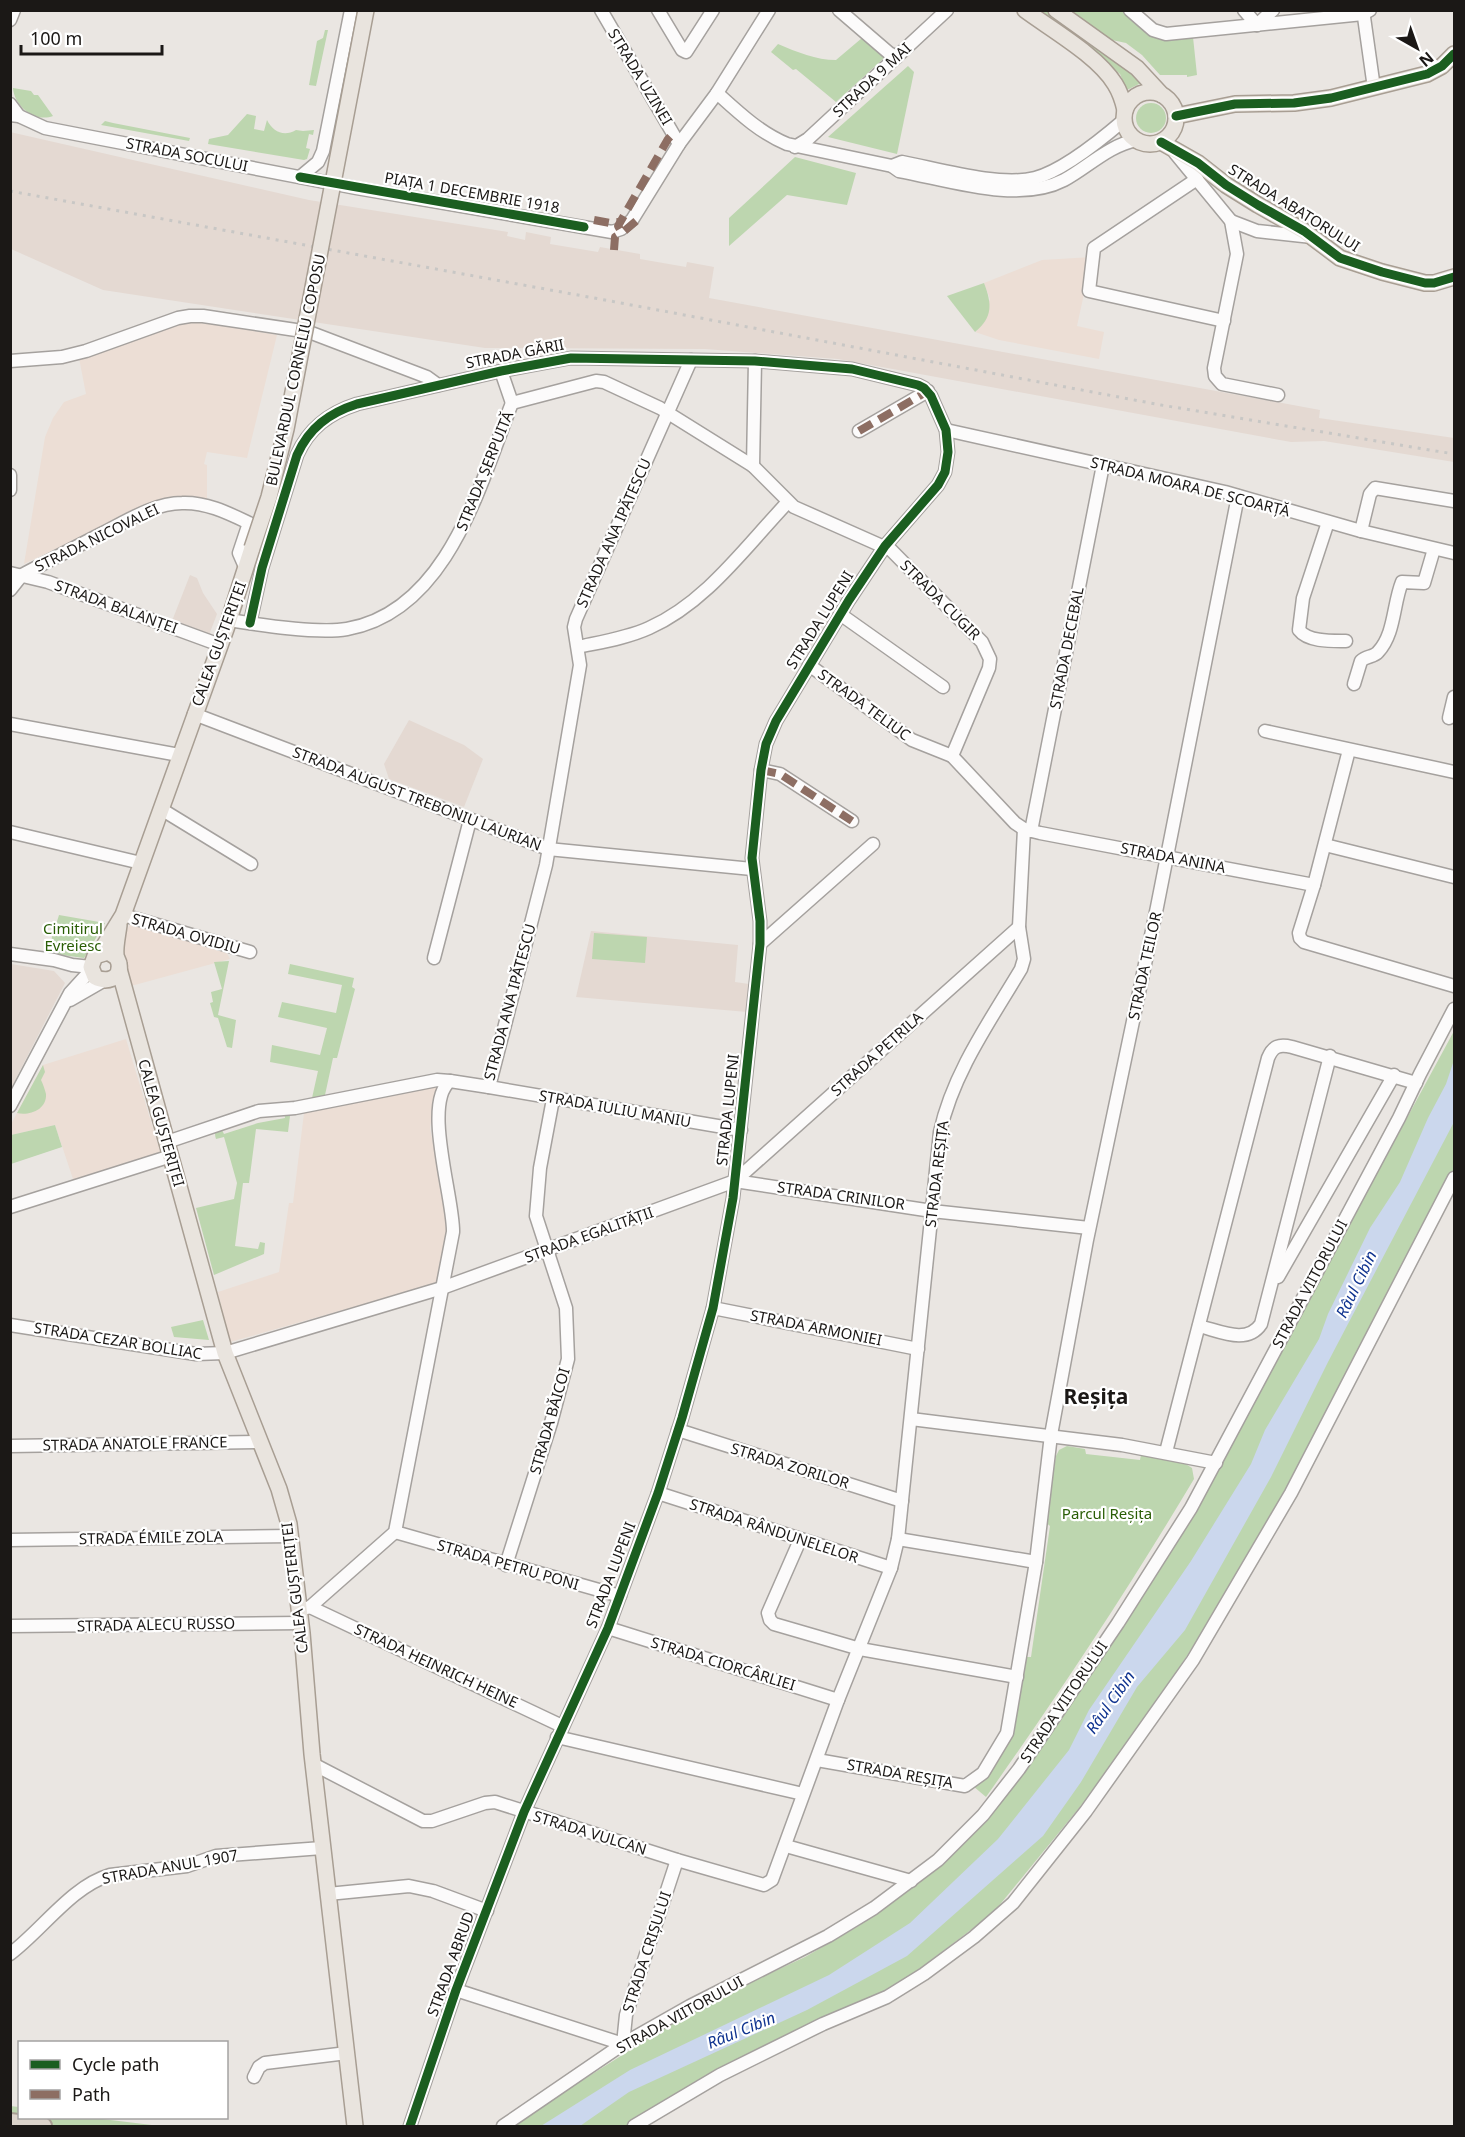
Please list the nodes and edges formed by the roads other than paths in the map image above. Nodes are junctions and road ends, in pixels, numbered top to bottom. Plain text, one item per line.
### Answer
1 (14, 10) edge
2 (351, 10) edge
3 (366, 10) edge
4 (601, 10) edge
5 (658, 10) edge
6 (713, 10) edge
7 (769, 10) edge
8 (838, 10) edge
9 (947, 10) edge
10 (1025, 10) edge
11 (1056, 10) edge
12 (1130, 10) edge
13 (1244, 10) edge
14 (1273, 10) edge
15 (1365, 12) edge
16 (10, 20) edge
17 (1257, 25) junction
18 (1455, 54) edge
19 (897, 57) junction
20 (1374, 88) junction
21 (717, 93) junction
22 (1162, 95) junction
23 (10, 104) edge
24 (1125, 115) junction
25 (15, 116) edge
26 (1176, 116) junction
27 (1137, 140) junction
28 (326, 142) junction
29 (679, 144) junction
30 (1167, 146) junction
31 (795, 147) junction
32 (892, 166) junction
33 (300, 177) junction
34 (1197, 179) junction
35 (356, 188) junction
36 (1231, 220) junction
37 (1257, 231) junction
38 (1312, 237) junction
39 (1237, 254) junction
40 (1455, 277) edge
41 (1224, 321) junction
42 (691, 360) junction
43 (10, 361) edge
44 (756, 361) junction
45 (501, 371) junction
46 (438, 385) junction
47 (928, 391) junction
48 (1278, 395) dead end
49 (512, 403) junction
50 (667, 413) junction
51 (946, 430) junction
52 (860, 431) dead end
53 (1103, 465) junction
54 (753, 466) junction
55 (10, 475) edge
56 (10, 490) edge
57 (1238, 496) junction
58 (1455, 501) edge
59 (788, 502) junction
60 (1328, 522) junction
61 (1361, 531) junction
62 (885, 546) junction
63 (1434, 549) junction
64 (1455, 553) edge
65 (246, 569) junction
66 (16, 574) edge
67 (10, 591) edge
68 (840, 614) junction
69 (229, 620) junction
70 (250, 623) junction
71 (1346, 641) dead end
72 (220, 645) junction
73 (578, 647) junction
74 (809, 666) junction
75 (1354, 684) dead end
76 (943, 687) dead end
77 (1455, 697) edge
78 (194, 714) junction
79 (1449, 718) dead end
80 (10, 724) edge
81 (1265, 731) dead end
82 (1349, 750) junction
83 (179, 756) junction
84 (952, 756) junction
85 (761, 770) junction
86 (1455, 772) edge
87 (160, 809) junction
88 (470, 820) junction
89 (852, 821) dead end
90 (1027, 830) junction
91 (10, 832) edge
92 (873, 844) dead end
93 (1325, 845) junction
94 (548, 849) junction
95 (1166, 857) junction
96 (141, 862) junction
97 (251, 864) dead end
98 (752, 869) junction
99 (1455, 877) edge
100 (1314, 885) junction
101 (121, 919) junction
102 (1019, 927) junction
103 (760, 944) junction
104 (250, 952) dead end
105 (10, 954) edge
106 (434, 958) dead end
107 (93, 963) junction
108 (112, 972) junction
109 (1455, 986) edge
110 (66, 1002) junction
111 (1455, 1009) edge
112 (1330, 1056) junction
113 (1394, 1075) junction
114 (450, 1081) junction
115 (1416, 1083) junction
116 (489, 1087) junction
117 (553, 1099) junction
118 (10, 1106) edge
119 (741, 1130) junction
120 (169, 1149) junction
121 (1455, 1178) edge
122 (735, 1181) junction
123 (10, 1207) edge
124 (932, 1211) junction
125 (1089, 1228) junction
126 (547, 1252) junction
127 (442, 1288) junction
128 (1270, 1291) junction
129 (713, 1308) junction
130 (10, 1325) edge
131 (1199, 1326) junction
132 (918, 1348) junction
133 (225, 1353) junction
134 (911, 1419) junction
135 (678, 1430) junction
136 (1051, 1435) junction
137 (260, 1442) junction
138 (10, 1446) edge
139 (1166, 1452) junction
140 (1216, 1463) junction
141 (658, 1492) junction
142 (902, 1502) junction
143 (395, 1532) junction
144 (291, 1536) junction
145 (898, 1539) junction
146 (10, 1540) edge
147 (800, 1540) junction
148 (1036, 1562) junction
149 (506, 1565) junction
150 (891, 1568) junction
151 (620, 1596) junction
152 (304, 1613) junction
153 (10, 1626) edge
154 (608, 1628) junction
155 (860, 1649) junction
156 (1017, 1677) junction
157 (838, 1700) junction
158 (560, 1731) junction
159 (817, 1760) junction
160 (313, 1764) junction
161 (803, 1794) junction
162 (524, 1812) junction
163 (786, 1846) junction
164 (322, 1848) junction
165 (677, 1860) junction
166 (772, 1880) joint
167 (911, 1881) junction
168 (328, 1894) junction
169 (487, 1911) junction
170 (10, 1954) edge
171 (456, 1990) junction
172 (623, 2044) junction
173 (347, 2053) junction
174 (254, 2077) dead end
175 (10, 2122) edge
176 (44, 2127) edge
177 (355, 2127) edge
178 (411, 2127) edge
179 (503, 2127) edge
180 (634, 2127) edge

1 - 16 street
2 - 28 street
3 - 65 main road, BULEVARDUL CORNELIU COPOSU, bridge
4 - 29 street, STRADA UZINEI
5 - 6 street
7 - 21 street, PIAȚA 1 DECEMBRIE 1918
8 - 19 street
9 - 19 street, STRADA 9 MAI
10 - 24 main road
11 - 22 main road
12 - 17 street
13 - 17 street
14 - 17 street
15 - 17 street
15 - 20 street
18 - 20 main road
19 - 31 street, STRADA 9 MAI
20 - 26 main road
21 - 29 street, PIAȚA 1 DECEMBRIE 1918
21 - 31 street
22 - 24 main road
22 - 26 main road
23 - 25 street, STRADA SOCULUI
24 - 27 main road
24 - 32 street
25 - 33 street, STRADA SOCULUI
26 - 30 main road
27 - 30 main road
27 - 32 street
28 - 33 street
28 - 35 street
29 - 35 street, PIAȚA 1 DECEMBRIE 1918
30 - 34 street, STRADA ABATORULUI
30 - 38 main road, STRADA ABATORULUI
31 - 32 street
33 - 35 street, STRADA SOCULUI
34 - 36 street, STRADA ABATORULUI
34 - 41 street
36 - 37 street, STRADA ABATORULUI
36 - 39 street, STRADA ABATORULUI
37 - 38 street, STRADA ABATORULUI
37 - 39 street
38 - 40 main road, STRADA ABATORULUI
39 - 41 street, STRADA ABATORULUI
41 - 48 street, STRADA ABATORULUI
42 - 44 street, STRADA GĂRII
42 - 45 street, STRADA GĂRII
42 - 50 street, STRADA ANA IPĂTESCU
43 - 46 street
44 - 47 street, STRADA GĂRII
44 - 54 street
45 - 46 street, STRADA GĂRII
45 - 49 street, STRADA GĂRII
46 - 70 street, STRADA GĂRII
47 - 51 street
47 - 52 street
49 - 50 street, STRADA ȘERPUITĂ
49 - 70 street, STRADA ȘERPUITĂ
50 - 54 street, STRADA ȘERPUITĂ
50 - 73 street, STRADA ANA IPĂTESCU
51 - 53 street, STRADA MOARA DE SCOARȚĂ
51 - 62 street, STRADA LUPENI
53 - 57 street, STRADA MOARA DE SCOARȚĂ
53 - 90 street, STRADA DECEBAL
54 - 59 street, STRADA ȘERPUITĂ
55 - 56 street
57 - 60 street, STRADA MOARA DE SCOARȚĂ
57 - 95 street, STRADA TEILOR
58 - 61 street
59 - 62 street, STRADA ȘERPUITĂ
59 - 73 street
60 - 61 street, STRADA MOARA DE SCOARȚĂ
60 - 71 street
61 - 63 street, STRADA MOARA DE SCOARȚĂ
62 - 68 street, STRADA LUPENI
62 - 84 street, STRADA CUGIR
63 - 64 street, STRADA MOARA DE SCOARȚĂ
63 - 75 street
65 - 66 street, STRADA NICOVALEI
65 - 69 main road, CALEA GUȘTERIȚEI
66 - 67 street, STRADA NICOVALEI
66 - 72 street, STRADA BALANȚEI
68 - 74 street, STRADA LUPENI
68 - 76 street
69 - 70 street, STRADA ȘERPUITĂ
69 - 72 main road, CALEA GUȘTERIȚEI
72 - 78 main road, CALEA GUȘTERIȚEI
73 - 94 street, STRADA ANA IPĂTESCU
74 - 84 street, STRADA TELIUC
74 - 85 street, STRADA LUPENI
77 - 79 street
78 - 83 main road, CALEA GUȘTERIȚEI
78 - 88 street, STRADA AUGUST TREBONIU LAURIAN
80 - 83 street
81 - 82 street
82 - 86 street
82 - 93 street
83 - 87 main road, CALEA GUȘTERIȚEI
84 - 90 street
85 - 89 street
85 - 98 street, STRADA LUPENI
87 - 96 main road, CALEA GUȘTERIȚEI
87 - 97 street
88 - 94 street, STRADA AUGUST TREBONIU LAURIAN
88 - 106 street
90 - 95 street, STRADA ANINA
90 - 102 street, STRADA REȘIȚA
91 - 96 street
92 - 103 street
93 - 99 street
93 - 100 street
94 - 98 street, STRADA AUGUST TREBONIU LAURIAN
94 - 116 street, STRADA ANA IPĂTESCU
95 - 100 street, STRADA ANINA
95 - 125 street, STRADA TEILOR
96 - 101 main road, CALEA GUȘTERIȚEI
98 - 103 street, STRADA LUPENI
100 - 109 street
101 - 104 street, STRADA OVIDIU
101 - 107 main road, CALEA GUȘTERIȚEI
101 - 108 main road, CALEA GUȘTERIȚEI
102 - 122 street, STRADA PETRILA
102 - 124 street, STRADA REȘIȚA
103 - 119 street, STRADA LUPENI
105 - 107 street
107 - 108 main road
107 - 108 main road
107 - 110 street
108 - 110 street
108 - 120 main road, CALEA GUȘTERIȚEI
110 - 118 street
111 - 115 street, STRADA VIITORULUI
112 - 113 street
112 - 128 street, STRADA VIITORULUI
112 - 131 street
113 - 115 street
113 - 128 street
114 - 116 street, STRADA ANA IPĂTESCU
114 - 120 street, STRADA ANA IPĂTESCU
114 - 127 street
115 - 140 street, STRADA VIITORULUI
116 - 117 street, STRADA IULIU MANIU
117 - 119 street, STRADA IULIU MANIU
117 - 126 street, STRADA BĂICOI
119 - 122 street, STRADA LUPENI
120 - 123 street, STRADA ANA IPĂTESCU
120 - 133 main road, CALEA GUȘTERIȚEI
121 - 180 street
122 - 124 street, STRADA CRINILOR
122 - 126 street, STRADA EGALITĂȚII
122 - 129 street, STRADA LUPENI
124 - 125 street, STRADA CRINILOR
124 - 132 street, STRADA REȘIȚA
125 - 136 street, STRADA TEILOR
126 - 127 street, STRADA EGALITĂȚII
126 - 149 street, STRADA BĂICOI
127 - 133 street, STRADA EGALITĂȚII
127 - 143 street
128 - 131 street, STRADA VIITORULUI
129 - 132 street, STRADA ARMONIEI
129 - 135 street, STRADA LUPENI
130 - 133 street, STRADA CEZAR BOLLIAC
131 - 139 street
132 - 134 street, STRADA REȘIȚA
133 - 137 main road, CALEA GUȘTERIȚEI
134 - 136 street
134 - 142 street, STRADA REȘIȚA
135 - 141 street, STRADA LUPENI
135 - 142 street, STRADA ZORILOR
136 - 139 street
136 - 148 street, STRADA REȘIȚA
137 - 138 street, STRADA ANATOLE FRANCE
137 - 144 main road, CALEA GUȘTERIȚEI
139 - 140 street
140 - 167 street, STRADA VIITORULUI
141 - 147 street, STRADA RÂNDUNELELOR
141 - 151 street, STRADA LUPENI
142 - 145 street, STRADA REȘIȚA
143 - 149 street, STRADA PETRU PONI
143 - 152 street
144 - 146 street, STRADA ÉMILE ZOLA
144 - 152 main road, CALEA GUȘTERIȚEI
145 - 148 street
145 - 150 street, STRADA REȘIȚA
147 - 150 street, STRADA RÂNDUNELELOR
147 - 155 street
148 - 156 street, STRADA REȘIȚA
149 - 151 street, STRADA PETRU PONI
150 - 155 street, STRADA REȘIȚA
151 - 154 street, STRADA LUPENI
152 - 153 street, STRADA ALECU RUSSO
152 - 158 street, STRADA HEINRICH HEINE
152 - 160 main road, CALEA GUȘTERIȚEI
154 - 157 street, STRADA CIORCÂRLIEI
154 - 158 street, STRADA LUPENI
155 - 156 street
155 - 157 street, STRADA REȘIȚA
156 - 159 street, STRADA REȘIȚA
157 - 159 street, STRADA REȘIȚA
158 - 161 street, STRADA HEINRICH HEINE
158 - 162 street, STRADA LUPENI
159 - 161 street, STRADA REȘIȚA
160 - 162 street, STRADA VULCAN
160 - 164 main road, CALEA GUȘTERIȚEI
161 - 163 street, STRADA REȘIȚA
162 - 165 street, STRADA VULCAN
162 - 169 street, STRADA ABRUD
163 - 166 street, STRADA REȘIȚA
163 - 167 street
164 - 168 main road, CALEA GUȘTERIȚEI
164 - 170 street, STRADA ANUL 1907
165 - 166 street, STRADA VULCAN
165 - 172 street, STRADA CRIȘULUI
167 - 172 street, STRADA VIITORULUI
168 - 169 street
168 - 173 main road, CALEA GUȘTERIȚEI
169 - 171 street, STRADA ABRUD
171 - 172 street
171 - 178 street, STRADA ABRUD
172 - 179 street, STRADA VIITORULUI
173 - 174 street
173 - 177 main road, CALEA GUȘTERIȚEI
175 - 176 highway

